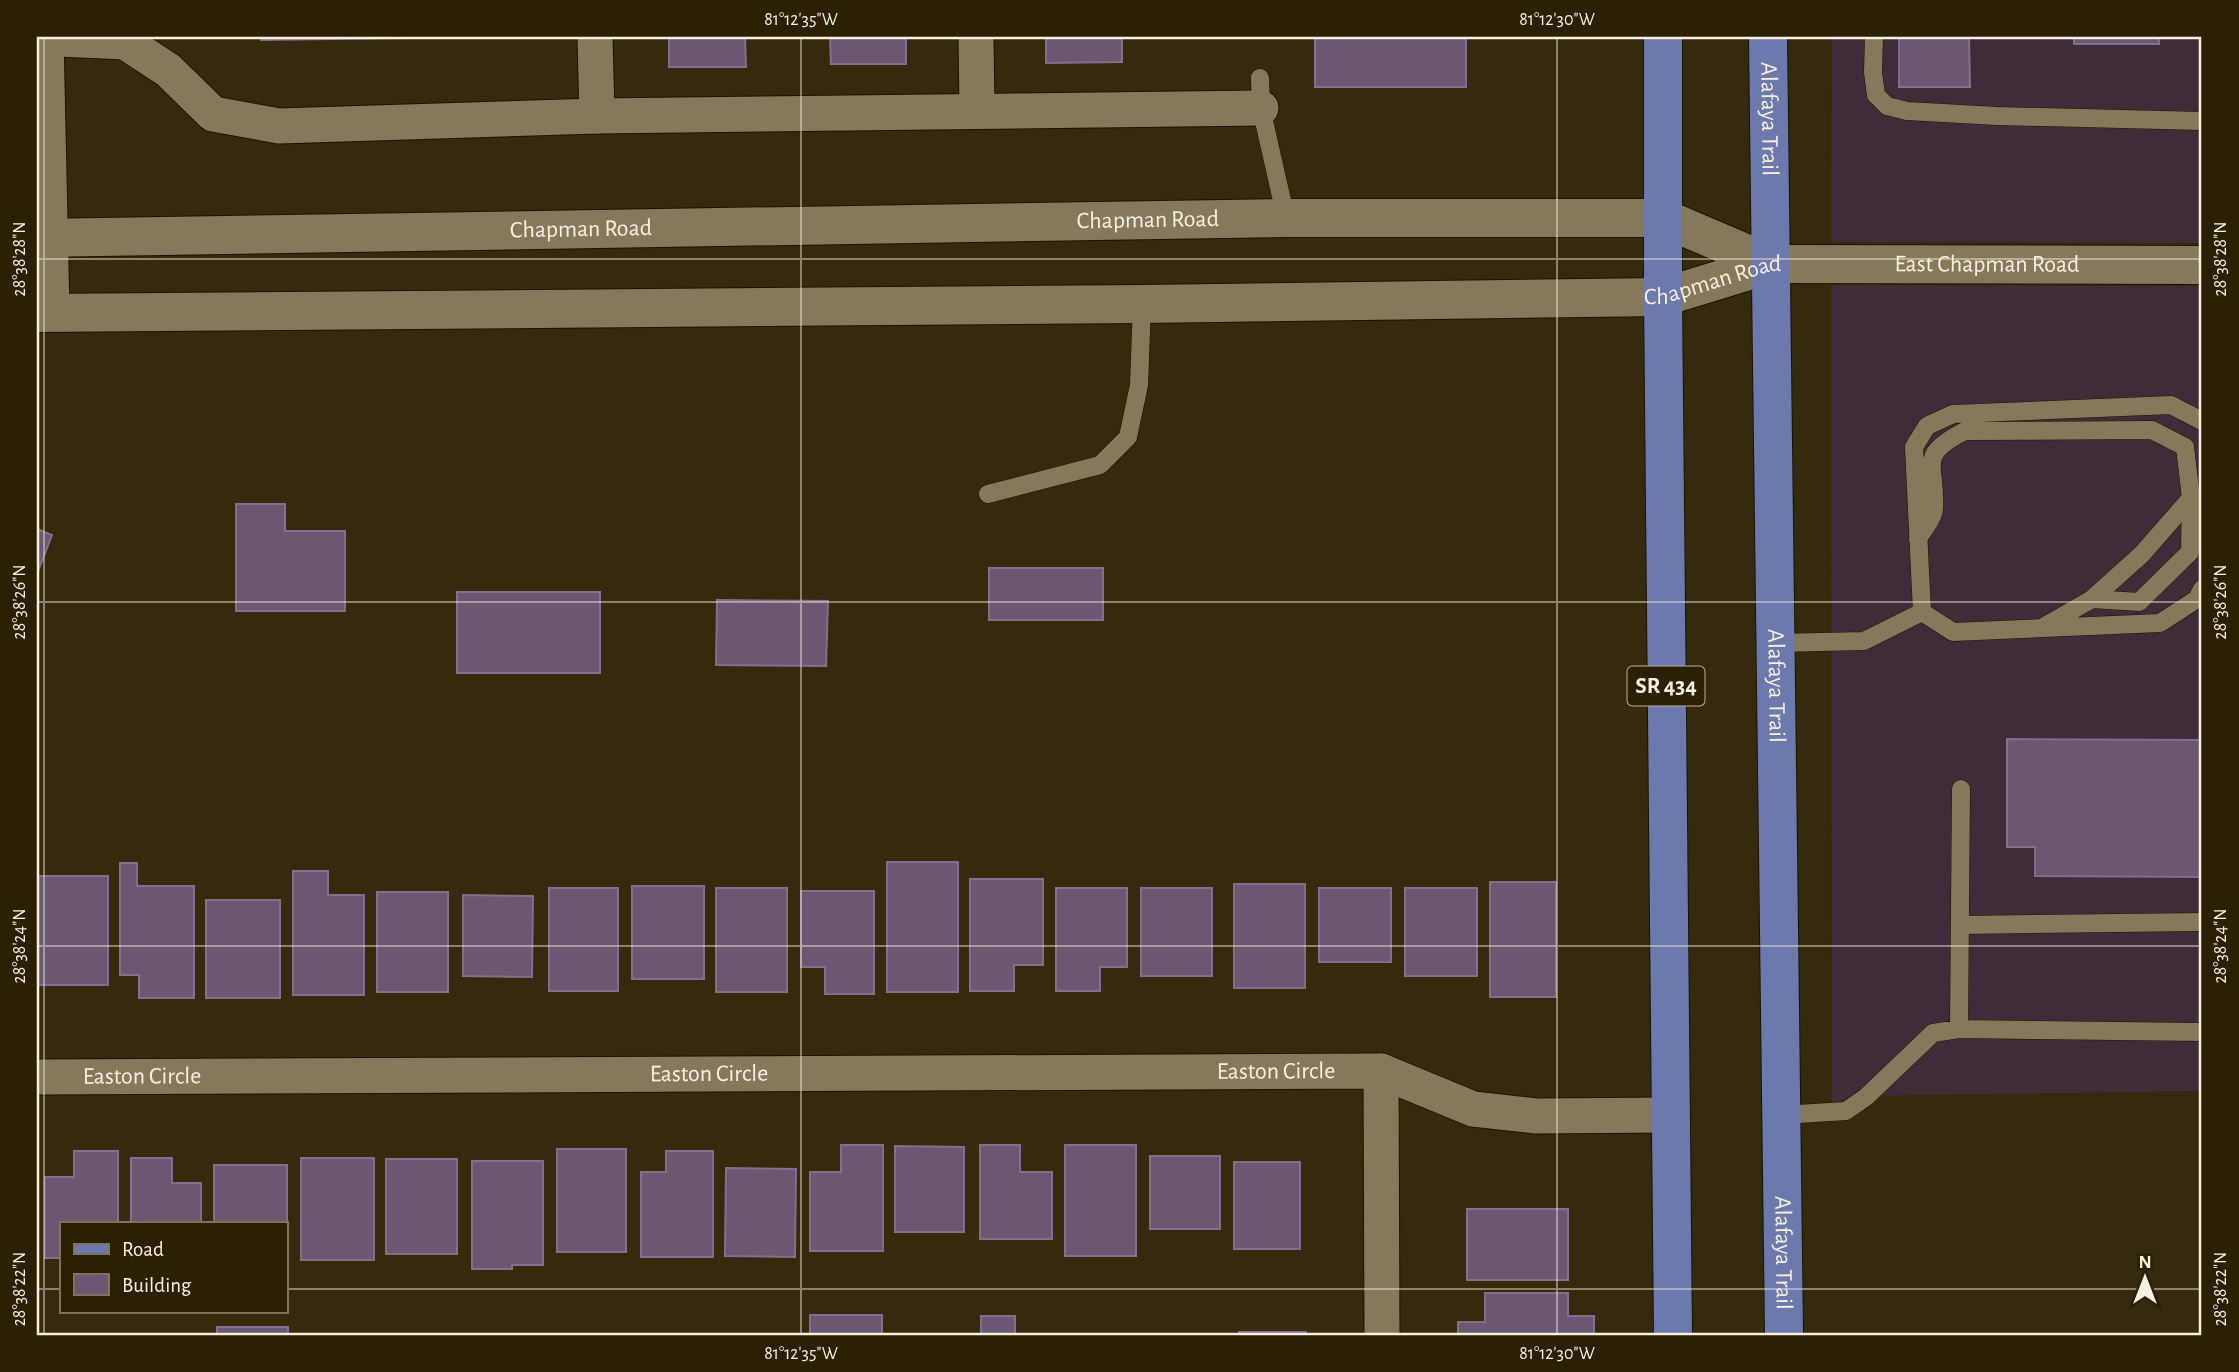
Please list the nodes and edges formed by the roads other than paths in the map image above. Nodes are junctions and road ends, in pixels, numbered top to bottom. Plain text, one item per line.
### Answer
1 (595, 37) edge
2 (976, 37) edge
3 (1663, 37) edge
4 (1768, 37) edge
5 (1874, 37) edge
6 (43, 38) edge
7 (1260, 93) joint
8 (977, 110) junction
9 (597, 116) junction
10 (2202, 121) edge
11 (1286, 218) junction
12 (1663, 218) junction
13 (44, 238) edge
14 (1771, 264) junction
15 (2202, 265) edge
16 (1663, 297) junction
17 (1142, 304) junction
18 (44, 313) edge
19 (2202, 421) edge
20 (988, 494) dead end
21 (2191, 498) junction
22 (1919, 539) junction
23 (2202, 589) edge
24 (2092, 599) junction
25 (1922, 612) junction
26 (2042, 628) junction
27 (1776, 643) junction
28 (1961, 789) dead end
29 (2202, 922) edge
30 (1960, 925) junction
31 (1959, 1029) junction
32 (2202, 1032) edge
33 (1381, 1071) junction
34 (37, 1077) edge
35 (1670, 1115) junction
36 (1782, 1115) junction
37 (1382, 1335) edge
38 (1673, 1335) edge
39 (1784, 1335) edge

1 - 9 street
2 - 8 street
3 - 12 main road, SR 434
4 - 14 main road, Alafaya Trail
5 - 10 lane
6 - 9 street
6 - 13 street
7 - 8 street
7 - 11 lane
8 - 9 street
11 - 12 street, Chapman Road
11 - 13 street, Chapman Road
12 - 14 street, Chapman Road
12 - 16 main road, SR 434
13 - 18 street
14 - 15 street, East Chapman Road
14 - 16 street, Chapman Road
14 - 27 main road, Alafaya Trail
16 - 17 street, Chapman Road
16 - 35 main road, SR 434
17 - 18 street, Chapman Road
17 - 20 lane
19 - 22 lane
21 - 22 lane
21 - 24 lane
21 - 24 lane
22 - 25 lane
23 - 26 lane
24 - 26 lane
25 - 26 lane
25 - 27 lane
27 - 36 main road, Alafaya Trail
28 - 30 lane
29 - 30 lane
30 - 31 lane
31 - 32 lane
31 - 36 lane
33 - 34 street, Easton Circle
33 - 35 street, Easton Circle
33 - 37 street
35 - 38 main road, SR 434
36 - 39 main road, Alafaya Trail

